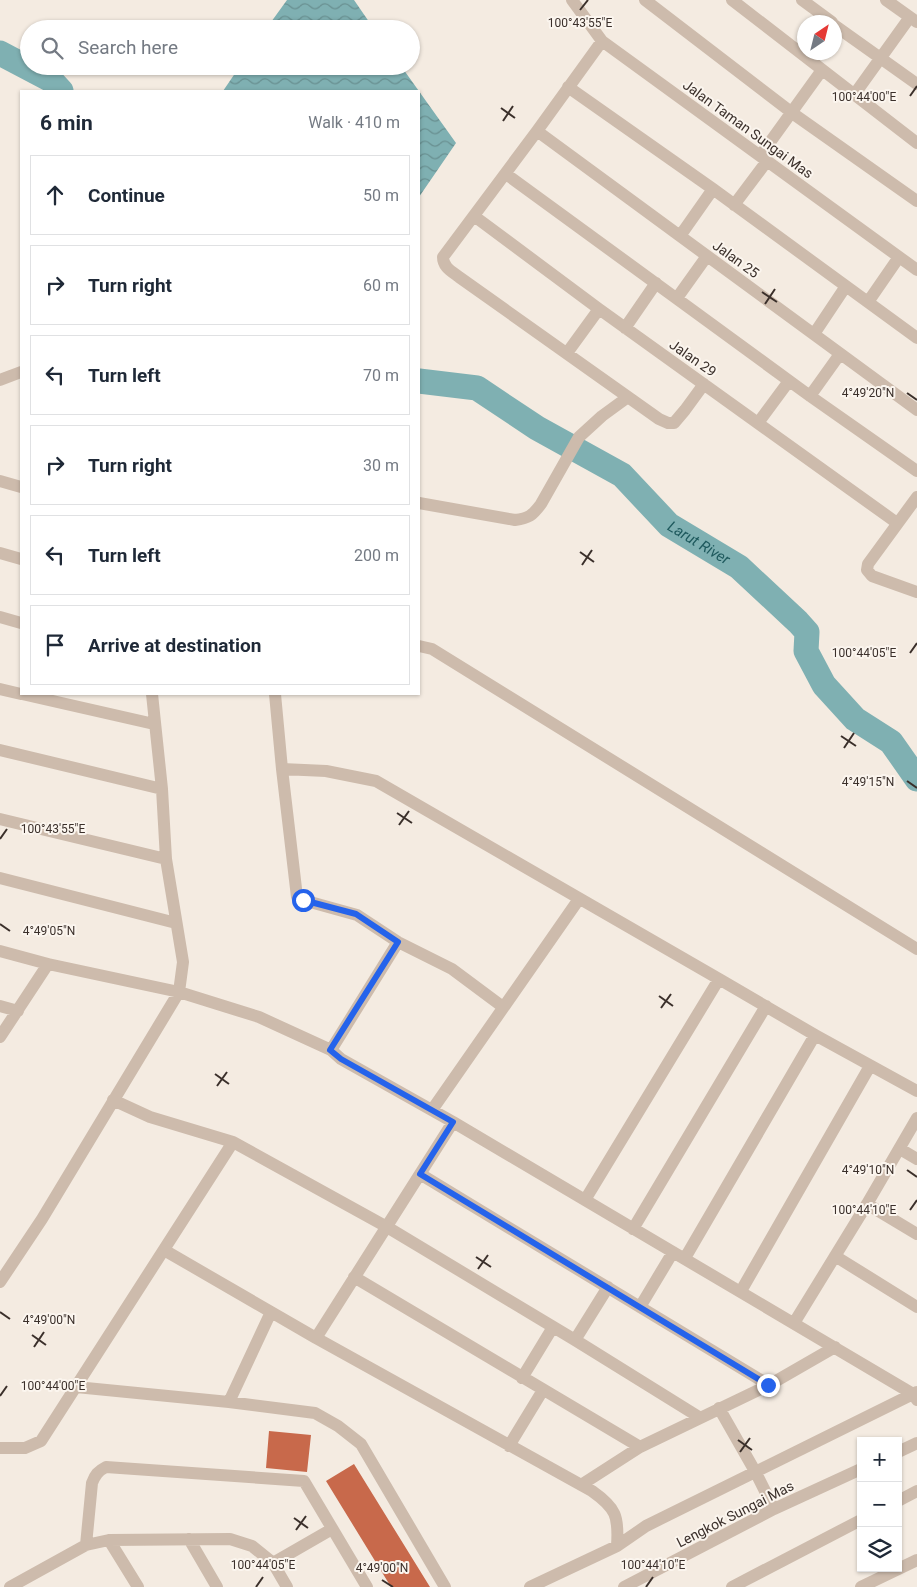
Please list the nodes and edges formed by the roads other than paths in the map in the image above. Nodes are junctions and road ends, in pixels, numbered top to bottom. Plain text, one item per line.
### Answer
1 (572, 0) edge
2 (644, 0) edge
3 (732, 0) edge
4 (802, 0) edge
5 (886, 0) edge
6 (821, 15) edge
7 (913, 20) edge
8 (842, 30) edge
9 (602, 41) junction
10 (881, 58) junction
11 (822, 70) junction
12 (917, 84) edge
13 (568, 87) junction
14 (854, 95) junction
15 (791, 112) junction
16 (537, 131) junction
17 (917, 143) edge
18 (763, 159) junction
19 (506, 174) junction
20 (713, 189) junction
21 (917, 201) edge
22 (734, 205) junction
23 (474, 216) junction
24 (680, 236) junction
25 (707, 256) junction
26 (900, 257) junction
27 (917, 270) edge
28 (656, 283) junction
29 (846, 286) junction
30 (677, 298) junction
31 (868, 302) junction
32 (599, 310) junction
33 (624, 328) junction
34 (814, 334) junction
35 (917, 338) edge
36 (567, 353) junction
37 (840, 354) junction
38 (20, 372) edge
39 (0, 380) edge
40 (789, 381) junction
41 (704, 384) junction
42 (810, 396) junction
43 (628, 397) junction
44 (917, 410) edge
45 (758, 423) junction
46 (917, 472) edge
47 (0, 481) edge
48 (20, 487) edge
49 (917, 496) edge
50 (420, 503) edge
51 (897, 523) junction
52 (0, 553) edge
53 (20, 559) edge
54 (916, 589) edge
55 (0, 617) edge
56 (20, 623) edge
57 (420, 646) edge
58 (0, 689) edge
59 (20, 694) edge
60 (26, 695) edge
61 (152, 695) edge
62 (274, 695) edge
63 (154, 724) junction
64 (0, 750) edge
65 (282, 769) junction
66 (162, 789) junction
67 (0, 819) edge
68 (166, 859) junction
69 (0, 878) edge
70 (579, 899) junction
71 (176, 923) junction
72 (398, 942) junction
73 (917, 949) edge
74 (0, 951) edge
75 (48, 964) junction
76 (719, 979) junction
77 (179, 992) junction
78 (0, 1006) edge
79 (766, 1006) junction
80 (504, 1007) junction
81 (18, 1011) junction
82 (815, 1035) junction
83 (0, 1037) edge
84 (330, 1050) junction
85 (870, 1066) junction
86 (917, 1091) edge
87 (114, 1100) junction
88 (432, 1110) junction
89 (917, 1118) edge
90 (453, 1122) junction
91 (233, 1142) junction
92 (900, 1149) junction
93 (917, 1159) edge
94 (420, 1174) junction
95 (585, 1200) junction
96 (867, 1204) junction
97 (387, 1227) junction
98 (633, 1228) junction
99 (917, 1234) edge
100 (164, 1250) junction
101 (673, 1252) junction
102 (835, 1256) junction
103 (685, 1258) junction
104 (354, 1277) junction
105 (0, 1282) edge
106 (608, 1287) junction
107 (741, 1292) junction
108 (640, 1307) junction
109 (917, 1307) edge
110 (272, 1312) junction
111 (794, 1323) junction
112 (552, 1327) junction
113 (316, 1338) junction
114 (575, 1340) junction
115 (835, 1347) junction
116 (522, 1378) junction
117 (768, 1385) junction
118 (76, 1387) junction
119 (543, 1390) junction
120 (916, 1396) edge
121 (229, 1402) junction
122 (719, 1408) junction
123 (699, 1417) junction
124 (917, 1444) edge
125 (509, 1446) junction
126 (640, 1447) junction
127 (0, 1448) edge
128 (902, 1450) edge
129 (857, 1471) edge
130 (756, 1473) junction
131 (581, 1485) junction
132 (917, 1491) edge
133 (902, 1499) edge
134 (774, 1509) junction
135 (857, 1522) edge
136 (332, 1528) junction
137 (189, 1539) junction
138 (109, 1540) junction
139 (86, 1545) junction
140 (616, 1546) junction
141 (917, 1560) edge
142 (273, 1563) junction
143 (753, 1582) edge
144 (132, 1585) edge
145 (10, 1587) edge
146 (217, 1587) edge
147 (287, 1587) edge
148 (367, 1587) edge
149 (445, 1587) edge
150 (530, 1587) edge
151 (624, 1587) edge
152 (732, 1587) edge
153 (861, 1587) edge

1 - 9 street, Jalan Taman Sungai Mas
2 - 15 street
3 - 11 street
4 - 6 street
5 - 7 street
7 - 10 street
8 - 10 street
9 - 13 street
9 - 18 street, Jalan Taman Sungai Mas
10 - 12 street
10 - 14 street
11 - 14 street
11 - 15 street
13 - 16 street
13 - 20 street
14 - 17 street
15 - 18 street
15 - 21 street
16 - 19 street
16 - 24 street, Jalan 25
18 - 22 street
18 - 26 street, Jalan Taman Sungai Mas
19 - 23 street
19 - 28 street
20 - 22 street
20 - 24 street
22 - 29 street
23 - 32 street, Jalan 29
23 - 36 street
24 - 25 street, Jalan 25
25 - 30 street
25 - 34 street, Jalan 25
26 - 27 street, Jalan Taman Sungai Mas
26 - 31 street
28 - 30 street
28 - 33 street
29 - 31 street
29 - 34 street
30 - 40 street
31 - 35 street
32 - 33 street, Jalan 29
32 - 36 street
33 - 41 street, Jalan 29
34 - 37 street, Jalan 25
36 - 43 street
37 - 42 street
37 - 44 street, Jalan 25
38 - 39 street
40 - 42 street
40 - 45 street
41 - 43 street
41 - 45 street, Jalan 29
42 - 46 street
43 - 50 street
45 - 51 street, Jalan 29
47 - 48 street
49 - 51 street
51 - 54 street
52 - 53 street
55 - 56 street
57 - 73 street
58 - 59 street
60 - 63 street
61 - 63 street
62 - 65 street
63 - 66 street
64 - 66 street
65 - 70 street
65 - 72 street
66 - 68 street
67 - 68 street
68 - 71 street
69 - 71 street
70 - 76 street
70 - 80 street
71 - 77 street
72 - 80 street
72 - 84 street
74 - 75 street
75 - 77 street
75 - 81 street
76 - 79 street
76 - 95 street
77 - 84 street
77 - 87 street
78 - 81 street
79 - 82 street
79 - 98 street
80 - 88 street
81 - 83 street
82 - 85 street
82 - 103 street
84 - 88 street
85 - 86 street
85 - 107 street
87 - 91 street
87 - 105 street
88 - 90 street
89 - 92 street
90 - 94 street
90 - 95 street
91 - 97 street
91 - 100 street
92 - 93 street
92 - 96 street
94 - 97 street
94 - 106 street
95 - 98 street
96 - 99 street
96 - 102 street
97 - 104 street
97 - 112 street
98 - 101 street
100 - 110 street
100 - 118 street
101 - 103 street
101 - 108 street
102 - 109 street
102 - 111 street
103 - 107 street
104 - 113 street
104 - 116 street
106 - 108 street
106 - 114 street
107 - 111 street
108 - 117 street
110 - 113 street
110 - 121 street
111 - 115 street
112 - 114 street
112 - 116 street
113 - 125 street
114 - 123 street
115 - 117 street
115 - 120 street
116 - 119 street
117 - 122 street
118 - 121 street
118 - 127 street
119 - 125 street
119 - 126 street
120 - 130 street
121 - 149 street
122 - 123 street
122 - 130 street
123 - 126 street
124 - 128 street
125 - 131 street
126 - 131 street
129 - 134 street, Lengkok Sungai Mas
130 - 134 street
130 - 140 street
131 - 140 street
132 - 133 street
134 - 151 street, Lengkok Sungai Mas
135 - 143 street
136 - 139 street
136 - 142 street
136 - 148 street
137 - 138 street
137 - 142 street
137 - 146 street
138 - 139 street
138 - 144 street
139 - 145 street
140 - 150 street
141 - 153 street
142 - 147 street
143 - 152 street

